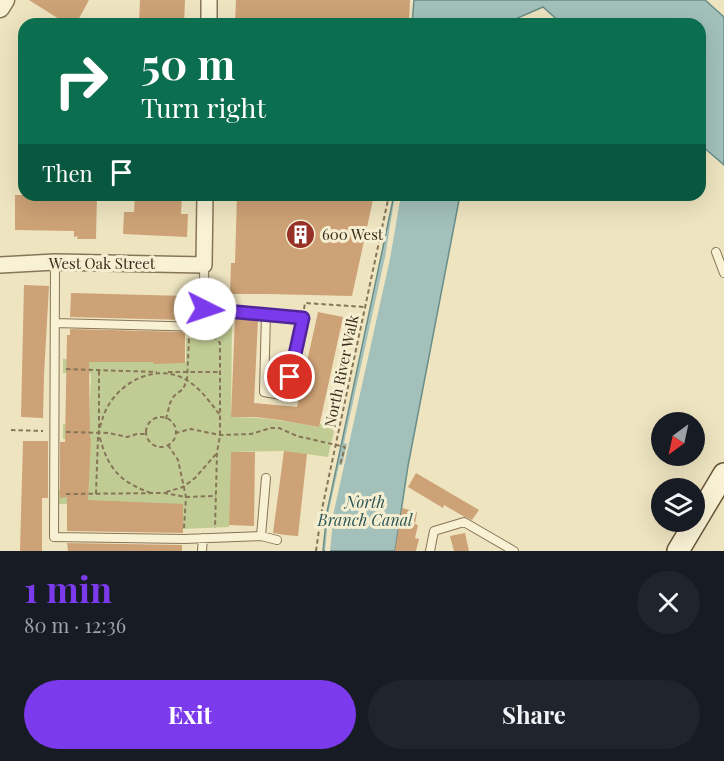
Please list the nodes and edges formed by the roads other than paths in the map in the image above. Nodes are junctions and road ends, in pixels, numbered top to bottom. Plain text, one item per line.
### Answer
1 (5, 0) edge
2 (209, 0) edge
3 (0, 8) edge
4 (208, 18) edge
5 (205, 201) edge
6 (716, 252) dead end
7 (55, 262) junction
8 (204, 264) junction
9 (0, 265) edge
10 (724, 273) edge
11 (205, 309) junction
12 (266, 314) junction
13 (55, 323) junction
14 (724, 474) edge
15 (266, 478) dead end
16 (261, 536) junction
17 (203, 538) junction
18 (277, 540) dead end
19 (202, 551) edge
20 (430, 551) edge
21 (514, 551) edge
22 (678, 551) edge

1 - 3 street
2 - 4 street
5 - 8 street
6 - 10 lane
7 - 8 street, West Oak Street
7 - 9 street, West Oak Street
7 - 13 lane
8 - 11 lane
11 - 12 lane
11 - 13 lane
12 - 12 lane
13 - 17 lane
14 - 22 main road
15 - 16 lane
16 - 17 lane
16 - 18 lane
17 - 19 lane
20 - 21 lane

